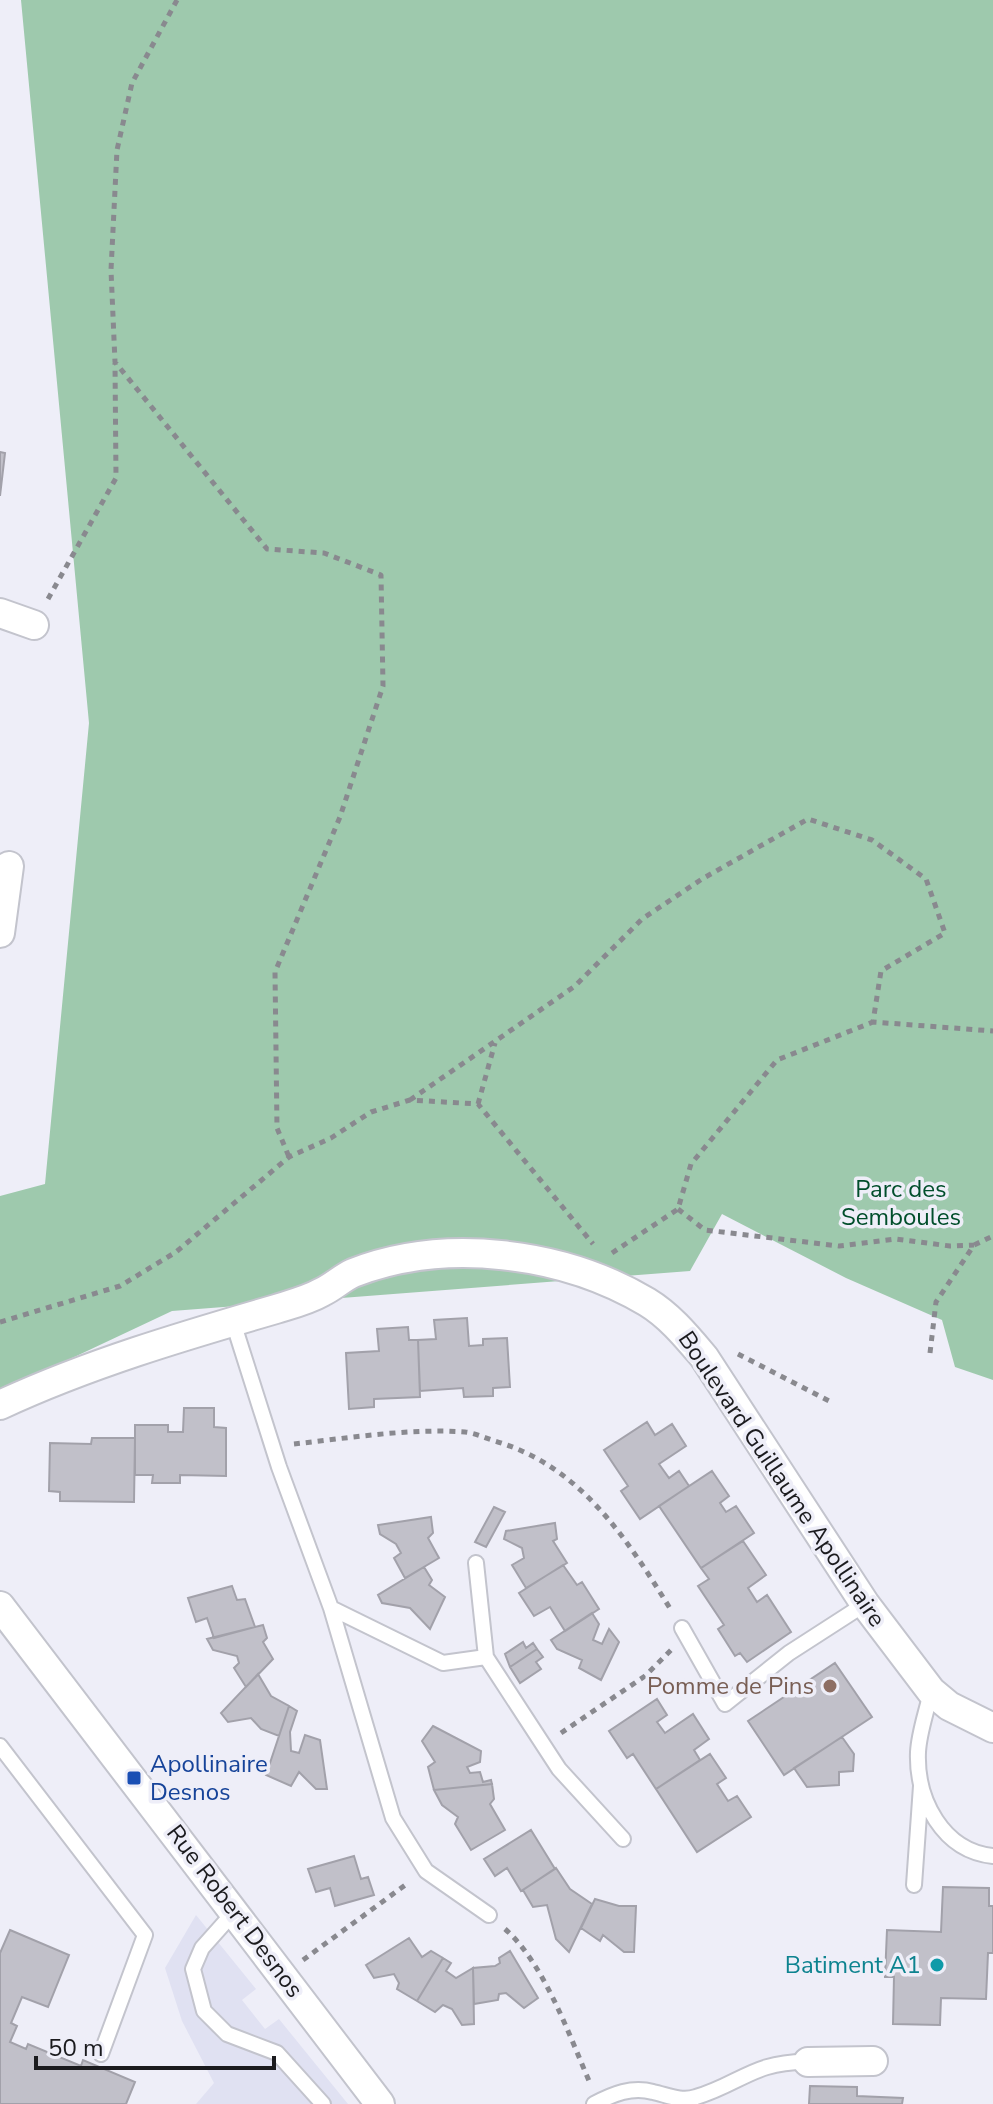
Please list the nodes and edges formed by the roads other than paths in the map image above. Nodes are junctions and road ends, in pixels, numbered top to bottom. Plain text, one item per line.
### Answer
1 (0, 613) edge
2 (34, 625) road end
3 (9, 866) dead end
4 (0, 933) edge
5 (233, 1322) junction
6 (0, 1405) edge
7 (476, 1563) dead end
8 (865, 1604) junction
9 (0, 1606) edge
10 (331, 1608) junction
11 (682, 1628) road end
12 (486, 1657) junction
13 (931, 1691) junction
14 (993, 1728) edge
15 (0, 1746) edge
16 (921, 1781) junction
17 (623, 1839) dead end
18 (993, 1856) edge
19 (914, 1885) dead end
20 (235, 1911) junction
21 (489, 1915) road end
22 (101, 2054) dead end
23 (873, 2061) dead end
24 (808, 2062) joint
25 (694, 2101) edge
26 (596, 2103) edge
27 (323, 2104) edge
28 (380, 2104) edge

1 - 2 street
3 - 4 street
5 - 6 street, Boulevard Guillaume Apollinaire
5 - 8 street, Boulevard Guillaume Apollinaire
5 - 10 lane
7 - 12 lane
8 - 11 lane
8 - 13 street, Boulevard Guillaume Apollinaire
9 - 20 street, Rue Robert Desnos
10 - 12 lane
10 - 21 lane
12 - 17 lane
13 - 14 street, Boulevard Guillaume Apollinaire
13 - 16 lane
15 - 22 lane
16 - 18 lane
16 - 19 lane
20 - 27 lane
20 - 28 street, Rue Robert Desnos
23 - 24 street
24 - 25 lane
25 - 26 lane

